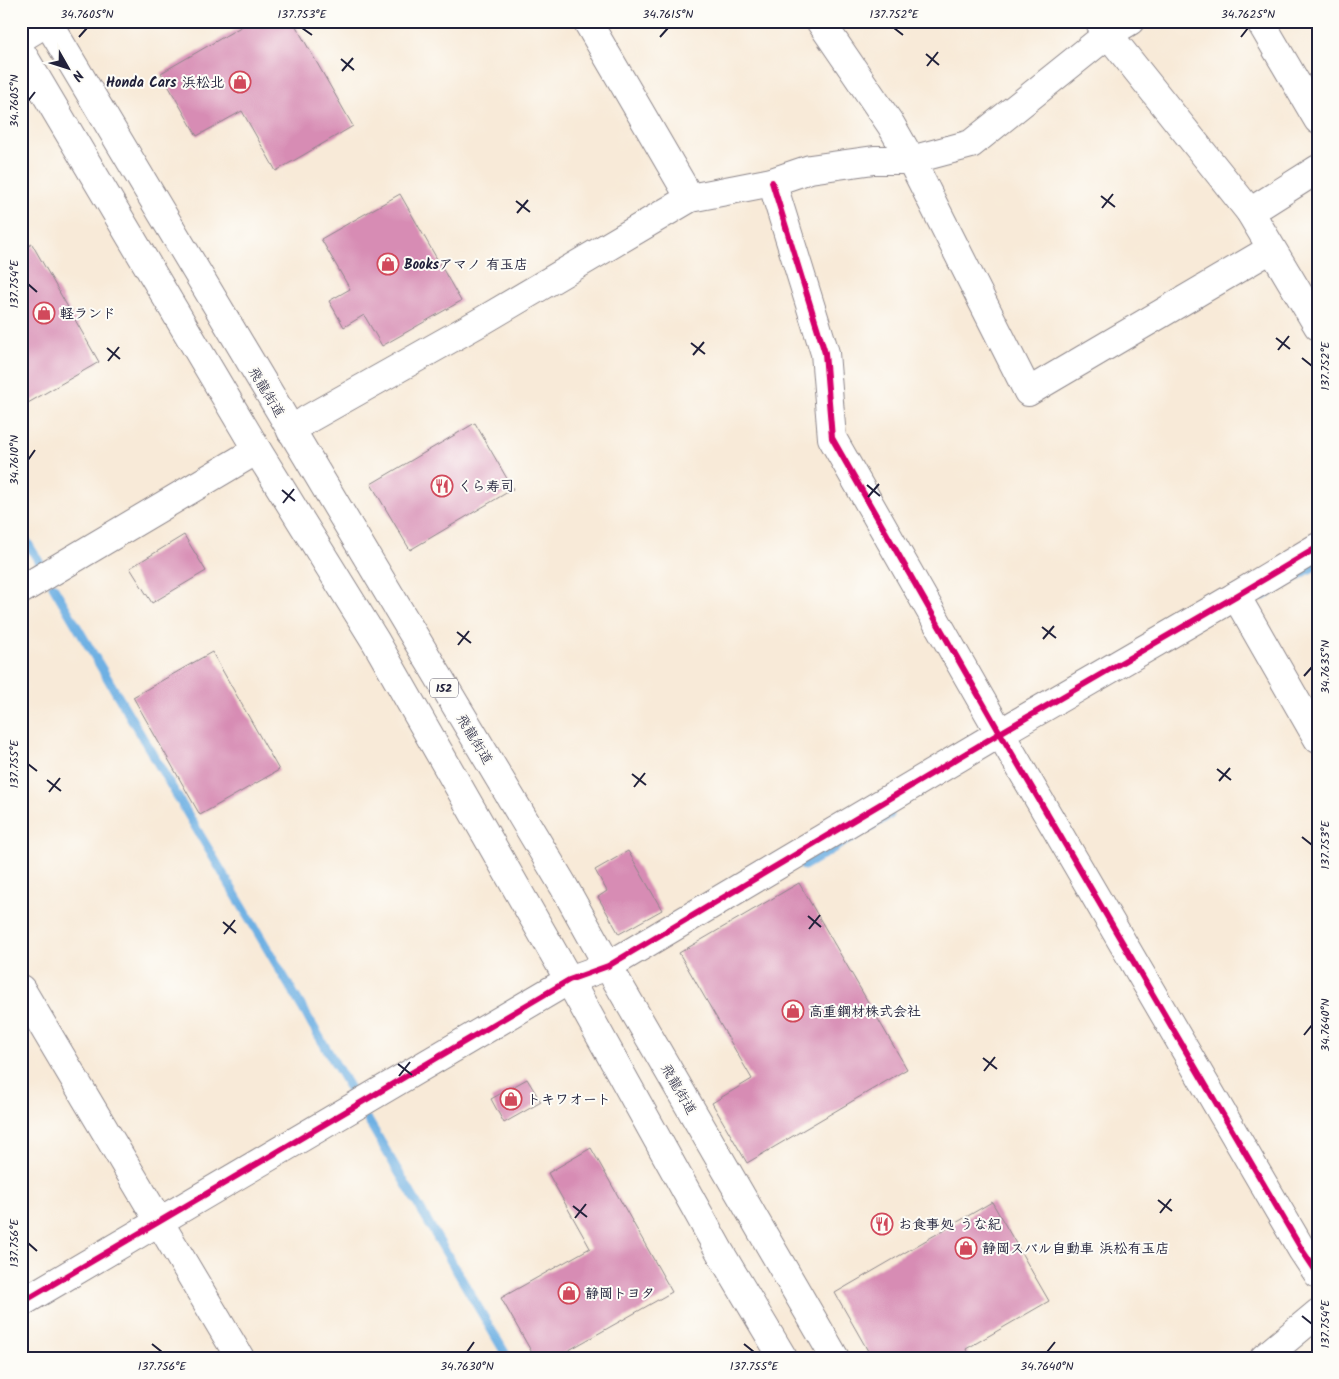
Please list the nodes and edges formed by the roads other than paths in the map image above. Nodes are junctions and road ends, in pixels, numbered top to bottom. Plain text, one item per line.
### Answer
1 (48, 21) edge
2 (587, 21) edge
3 (820, 21) edge
4 (1260, 21) edge
5 (1112, 26) edge
6 (21, 38) edge
7 (21, 52) edge
8 (1318, 120) edge
9 (911, 160) junction
10 (1318, 169) edge
11 (772, 182) junction
12 (690, 198) junction
13 (1250, 212) junction
14 (1272, 249) junction
15 (1318, 326) edge
16 (291, 431) junction
17 (258, 450) junction
18 (1318, 546) edge
19 (21, 590) edge
20 (1236, 596) junction
21 (1000, 733) junction
22 (1318, 739) edge
23 (608, 966) junction
24 (569, 980) junction
25 (21, 989) edge
26 (159, 1220) junction
27 (1318, 1274) edge
28 (21, 1303) edge
29 (1318, 1313) edge
30 (240, 1358) edge
31 (783, 1358) edge
32 (835, 1358) edge
33 (1264, 1358) edge

1 - 6 main road
1 - 16 main road, 飛龍街道 / 152
2 - 12 main road
3 - 9 main road
4 - 8 main road
5 - 9 main road
5 - 13 main road
7 - 17 main road, 152
9 - 11 main road
9 - 14 main road
10 - 13 main road
11 - 12 main road
11 - 21 main road
12 - 16 main road
13 - 14 main road
14 - 15 main road
16 - 23 main road, 飛龍街道 / 152
17 - 19 main road
17 - 24 main road, 152
18 - 20 main road
20 - 21 main road
20 - 22 main road
21 - 23 main road
21 - 27 main road
23 - 24 main road
23 - 32 main road, 飛龍街道 / 152
24 - 26 main road
24 - 31 main road, 152
25 - 26 main road
26 - 28 main road
26 - 30 main road
29 - 33 main road

